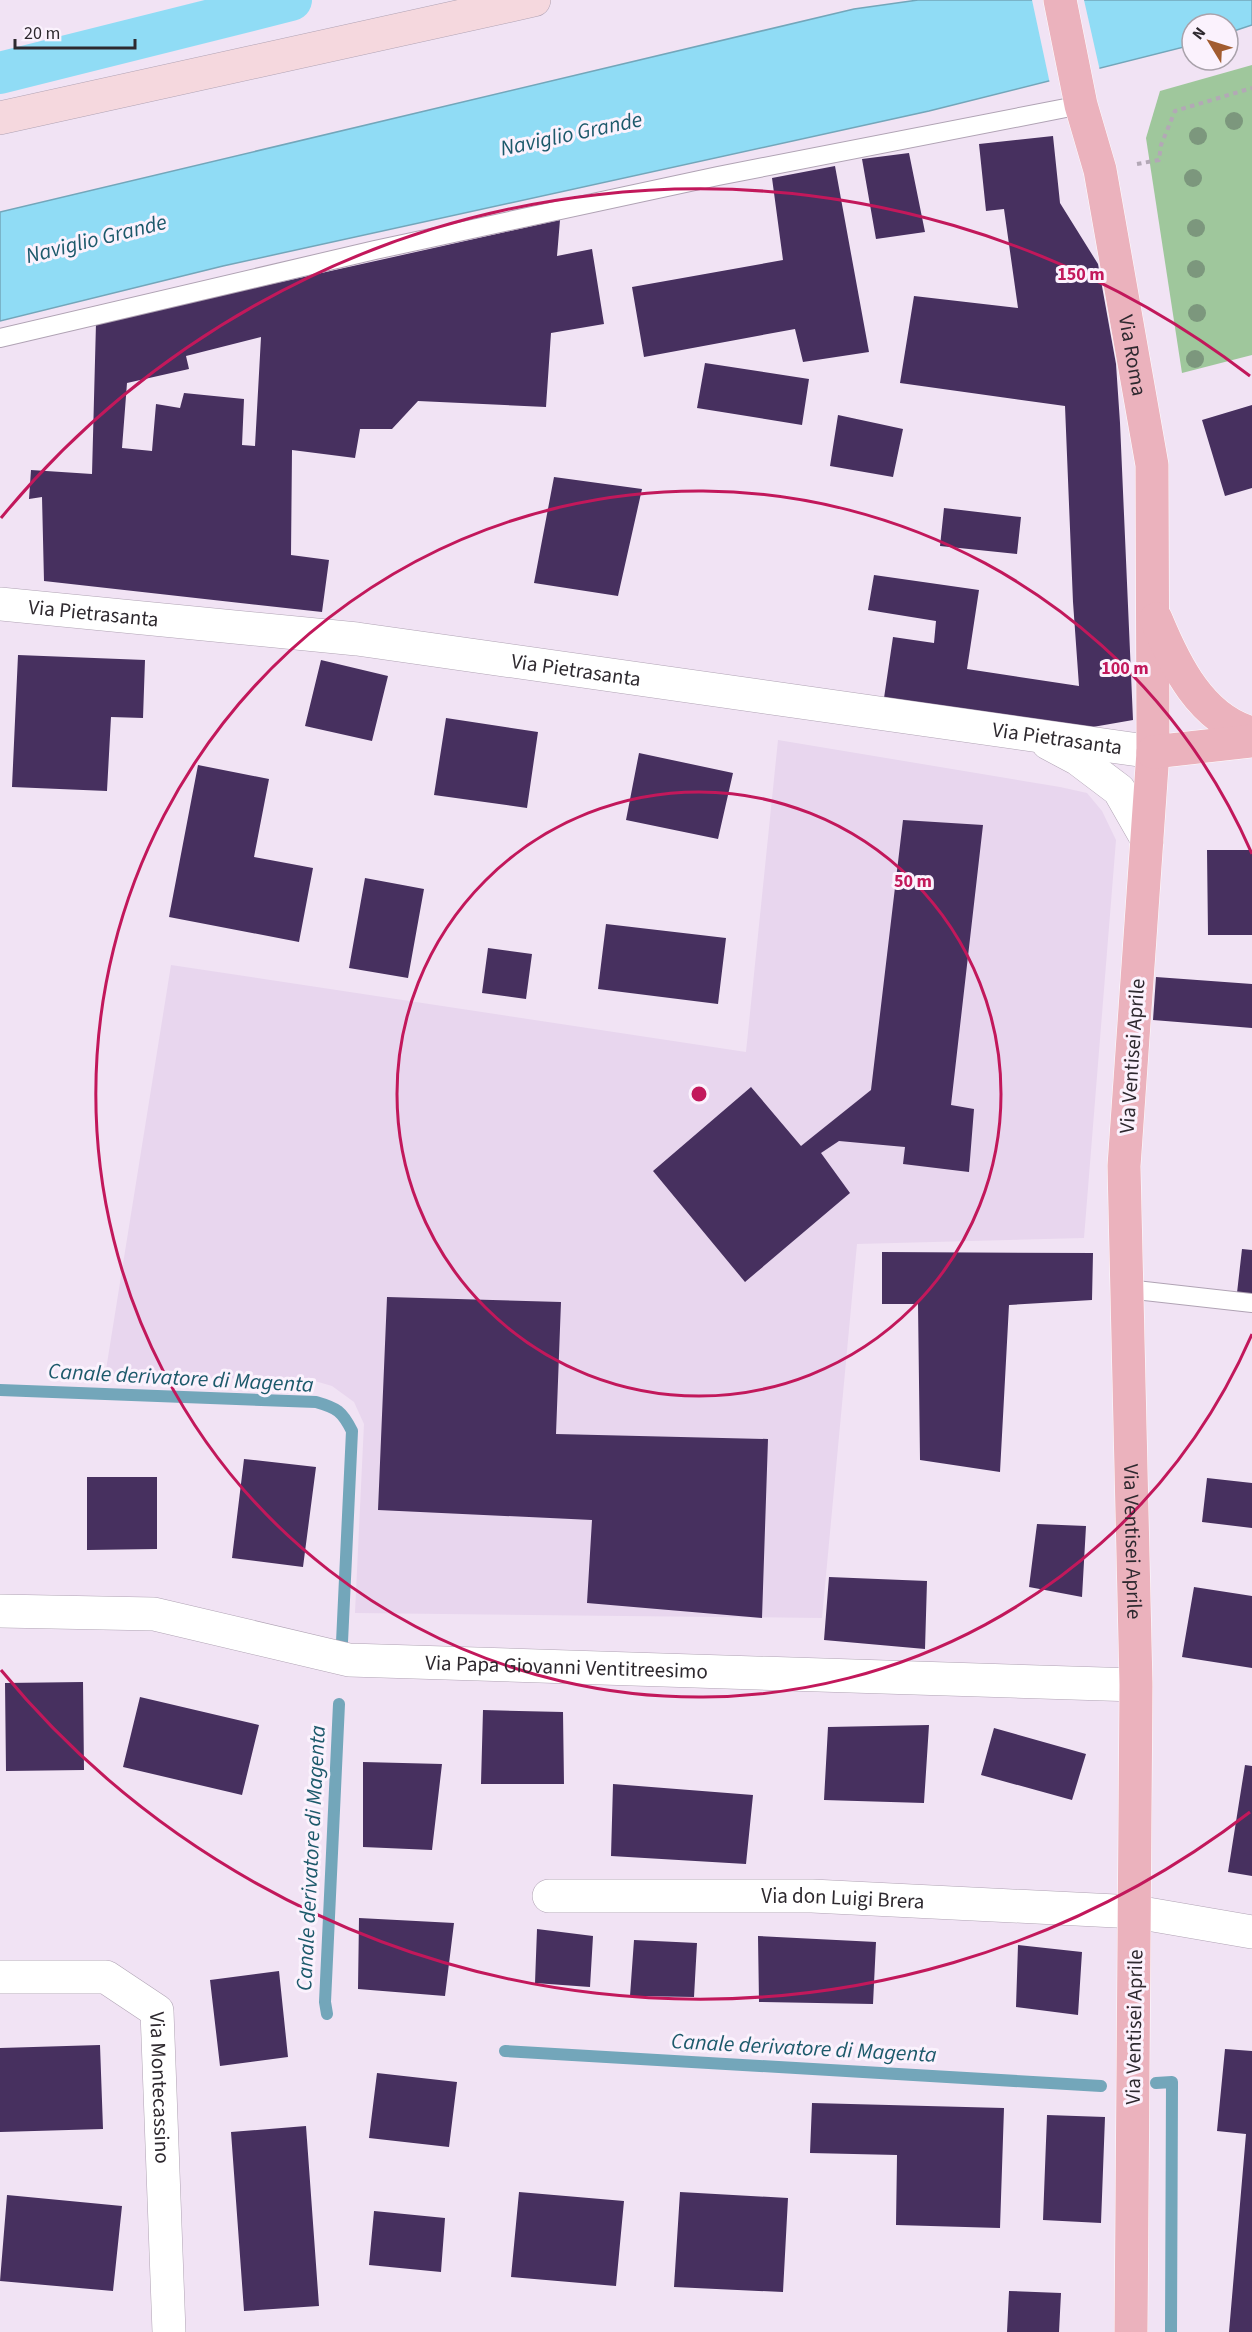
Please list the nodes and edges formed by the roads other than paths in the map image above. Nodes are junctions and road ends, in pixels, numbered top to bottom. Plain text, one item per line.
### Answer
1 (534, 0) edge
2 (1060, 0) edge
3 (1081, 105) junction
4 (0, 118) edge
5 (0, 338) edge
6 (0, 603) edge
7 (1152, 609) junction
8 (1252, 733) edge
9 (1030, 734) junction
10 (1252, 741) edge
11 (1153, 752) junction
12 (1147, 839) junction
13 (1127, 1289) junction
14 (1252, 1303) edge
15 (0, 1611) edge
16 (1136, 1684) junction
17 (549, 1896) dead end
18 (1136, 1912) junction
19 (1252, 1932) edge
20 (0, 1977) edge
21 (169, 2332) edge
22 (1131, 2332) edge

1 - 4 street
2 - 3 main road, Via Roma
3 - 5 lane
3 - 7 main road, Via Roma
6 - 9 street, Via Pietrasanta
7 - 8 main road, Via Roma
7 - 11 main road, Via Roma
9 - 11 street, Via Pietrasanta
9 - 12 street
10 - 11 main road
11 - 12 main road, Via Ventisei Aprile
12 - 13 main road, Via Ventisei Aprile
13 - 14 lane
13 - 16 main road, Via Ventisei Aprile
15 - 16 street, Via Papa Giovanni Ventitreesimo
16 - 18 main road, Via Ventisei Aprile
17 - 18 street, Via don Luigi Brera
18 - 19 street, Via don Luigi Brera
18 - 22 main road, Via Ventisei Aprile
20 - 21 street, Via Montecassino

